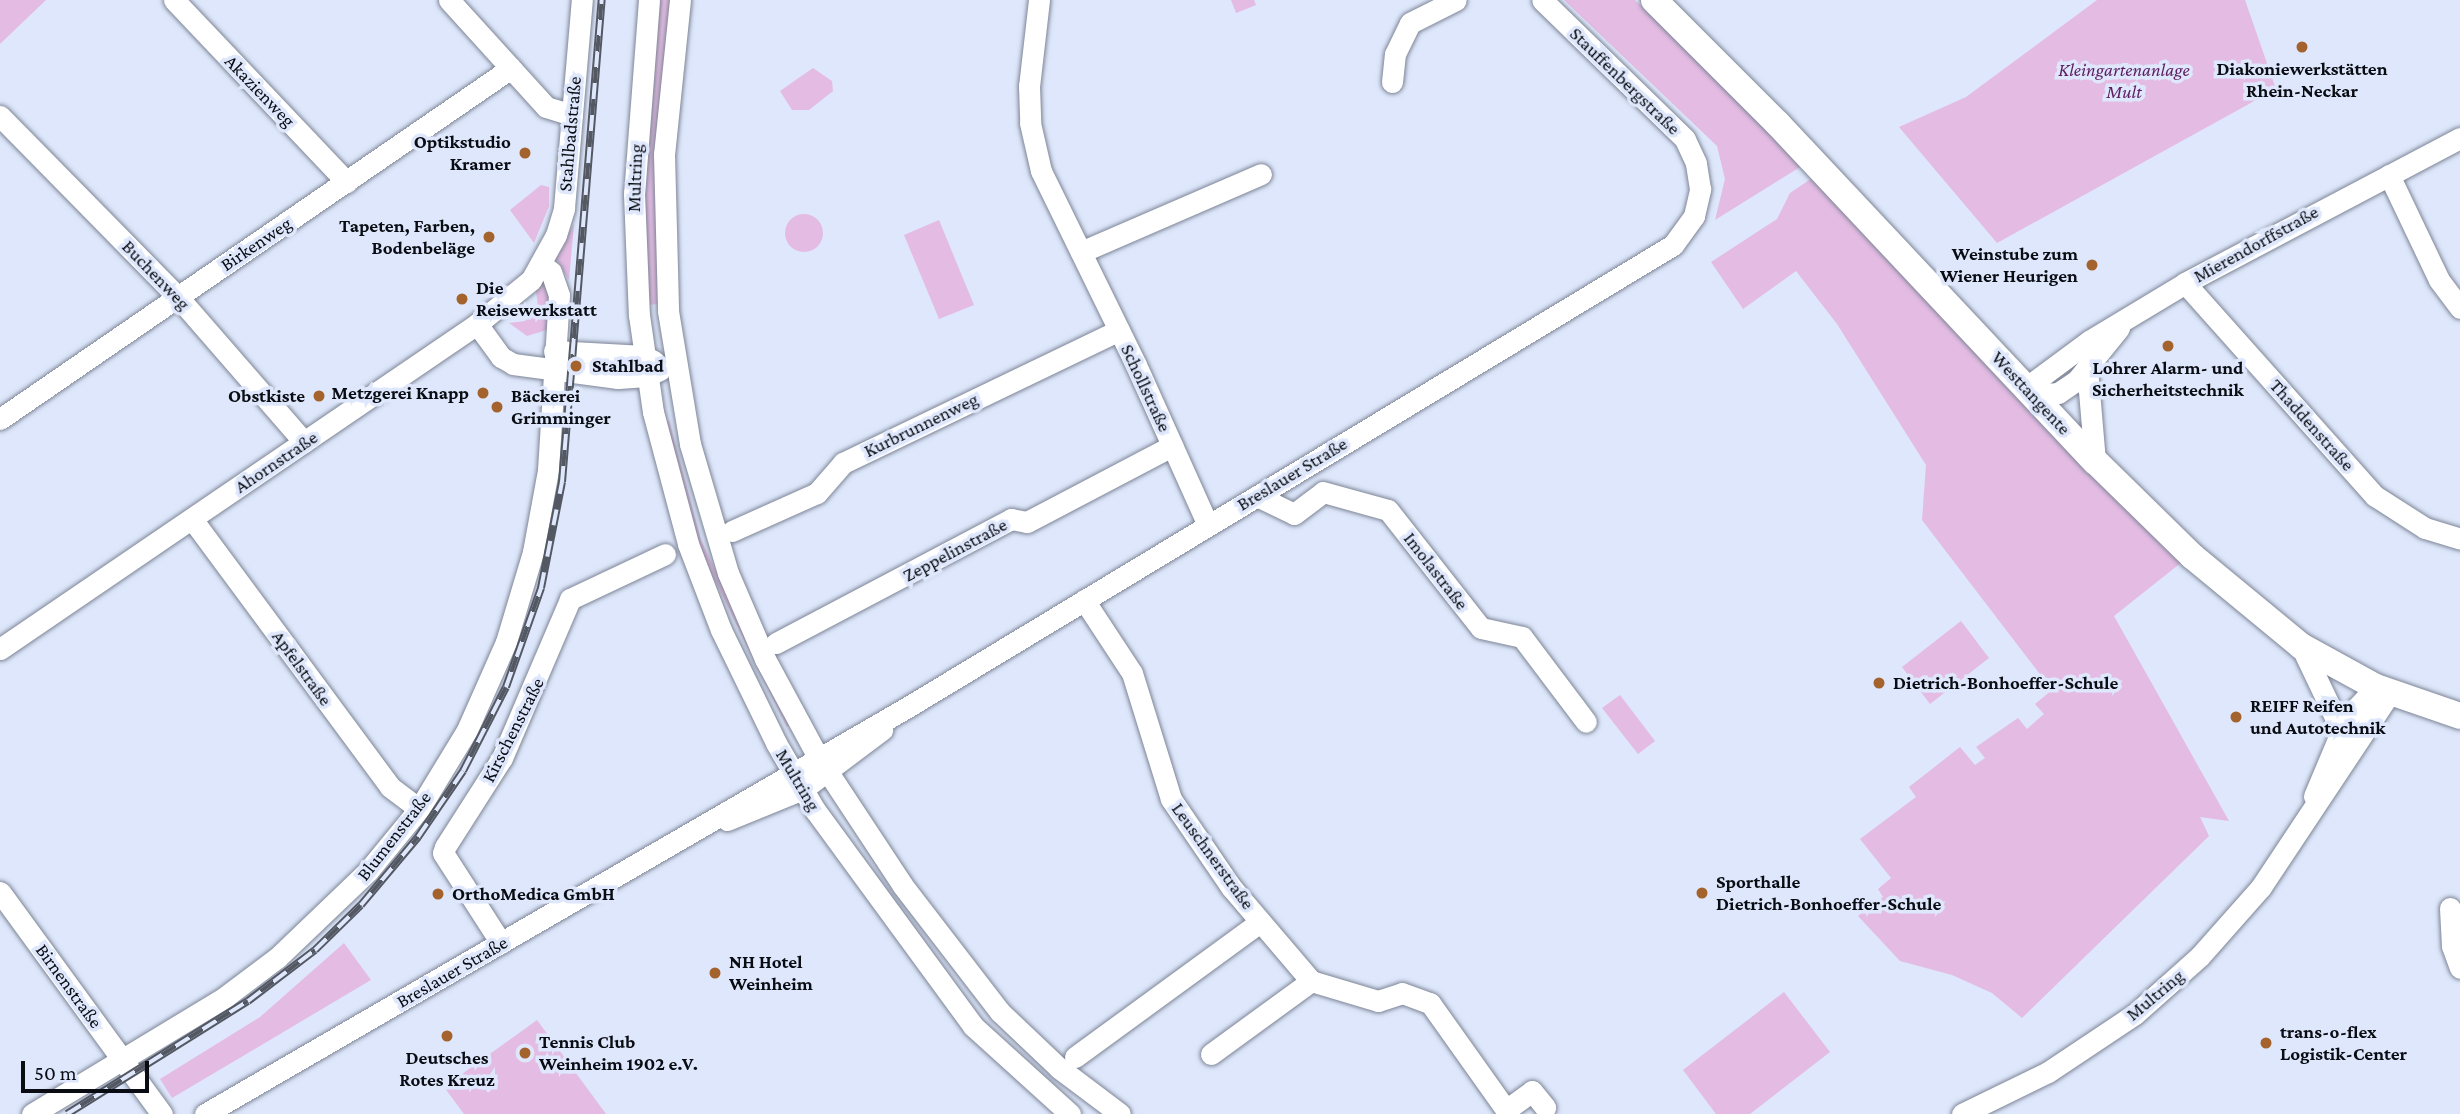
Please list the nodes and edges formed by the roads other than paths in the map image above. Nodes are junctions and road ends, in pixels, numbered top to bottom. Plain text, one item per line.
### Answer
1 (174, 0) edge
2 (449, 0) edge
3 (582, 0) edge
4 (649, 0) edge
5 (680, 0) edge
6 (1039, 0) edge
7 (1456, 0) edge
8 (1542, 0) edge
9 (1654, 0) edge
10 (510, 68) junction
11 (1392, 82) dead end
12 (572, 115) junction
13 (0, 116) edge
14 (2460, 138) edge
15 (1261, 174) dead end
16 (2389, 175) junction
17 (347, 182) junction
18 (1673, 245) joint
19 (1081, 252) junction
20 (541, 264) junction
21 (2185, 283) junction
22 (178, 297) junction
23 (2460, 308) edge
24 (2126, 318) junction
25 (477, 324) junction
26 (1119, 330) junction
27 (554, 361) junction
28 (656, 364) junction
29 (2087, 368) junction
30 (2030, 390) junction
31 (3, 412) edge
32 (304, 442) junction
33 (1172, 446) junction
34 (2095, 461) junction
35 (1257, 496) junction
36 (192, 519) junction
37 (1208, 525) junction
38 (732, 531) dead end
39 (2460, 538) edge
40 (665, 554) dead end
41 (1084, 600) junction
42 (776, 643) dead end
43 (2301, 646) junction
44 (0, 649) edge
45 (2383, 690) junction
46 (2460, 716) edge
47 (1586, 722) dead end
48 (2342, 730) junction
49 (823, 765) junction
50 (798, 781) junction
51 (419, 809) junction
52 (2303, 823) junction
53 (0, 892) edge
54 (2450, 908) dead end
55 (1260, 922) junction
56 (501, 943) junction
57 (2460, 968) edge
58 (1311, 981) junction
59 (1211, 1054) dead end
60 (1075, 1057) dead end
61 (122, 1059) junction
62 (1545, 1107) dead end
63 (32, 1114) edge
64 (162, 1114) edge
65 (205, 1114) edge
66 (1070, 1114) edge
67 (1120, 1114) edge
68 (1962, 1114) edge

1 - 17 street, Akazienweg
2 - 10 street
3 - 12 street, Stahlbadstraße
4 - 28 street, Multring
5 - 28 street, Multring
6 - 19 street, Schollstraße
7 - 11 street
8 - 18 street, Stauffenbergstraße
9 - 30 main road, Westtangente
10 - 12 street
10 - 17 street, Birkenweg
12 - 20 street, Stahlbadstraße
13 - 22 street, Buchenweg
14 - 16 street, Mierendorffstraße
15 - 19 street
16 - 21 street, Mierendorffstraße
16 - 23 street
17 - 22 street, Birkenweg
18 - 35 street, Breslauer Straße
19 - 26 street, Schollstraße
20 - 25 street, Ahornstraße
20 - 27 street, Blumenstraße
21 - 24 street, Mierendorffstraße
21 - 39 street, Thaddenstraße
22 - 31 street, Birkenweg
22 - 32 street, Buchenweg
24 - 29 street, Mierendorffstraße
24 - 30 street, Mierendorffstraße
25 - 27 street
25 - 32 street, Ahornstraße
26 - 33 street, Schollstraße
26 - 38 street, Kurbrunnenweg
27 - 28 street
27 - 51 street, Blumenstraße
28 - 49 street, Multring
28 - 50 street, Multring
29 - 30 street, Mierendorffstraße
29 - 34 street
30 - 34 main road, Westtangente
32 - 36 street, Ahornstraße
33 - 37 street, Schollstraße
33 - 42 street, Zeppelinstraße
34 - 43 main road, Westtangente
35 - 37 street, Breslauer Straße
35 - 47 street, Imolastraße
36 - 44 street, Ahornstraße
36 - 51 street, Apfelstraße
37 - 41 street, Breslauer Straße
40 - 56 street, Kirschenstraße
41 - 49 street, Breslauer Straße
41 - 55 street, Leuschnerstraße
43 - 45 main road, Westtangente
43 - 48 street
45 - 46 main road, Westtangente
45 - 48 street, Multring
45 - 52 street, Multring
48 - 52 street, Multring
49 - 50 street, Breslauer Straße
49 - 67 street, Multring
50 - 56 street, Breslauer Straße
50 - 66 street, Multring
51 - 61 street, Blumenstraße
52 - 68 street, Multring
53 - 61 street, Birnenstraße
54 - 57 street
55 - 58 street, Leuschnerstraße
55 - 60 street, Leuschnerstraße
56 - 65 street, Breslauer Straße
58 - 59 street
58 - 62 street
61 - 63 street, Blumenstraße
61 - 64 street, Birnenstraße

